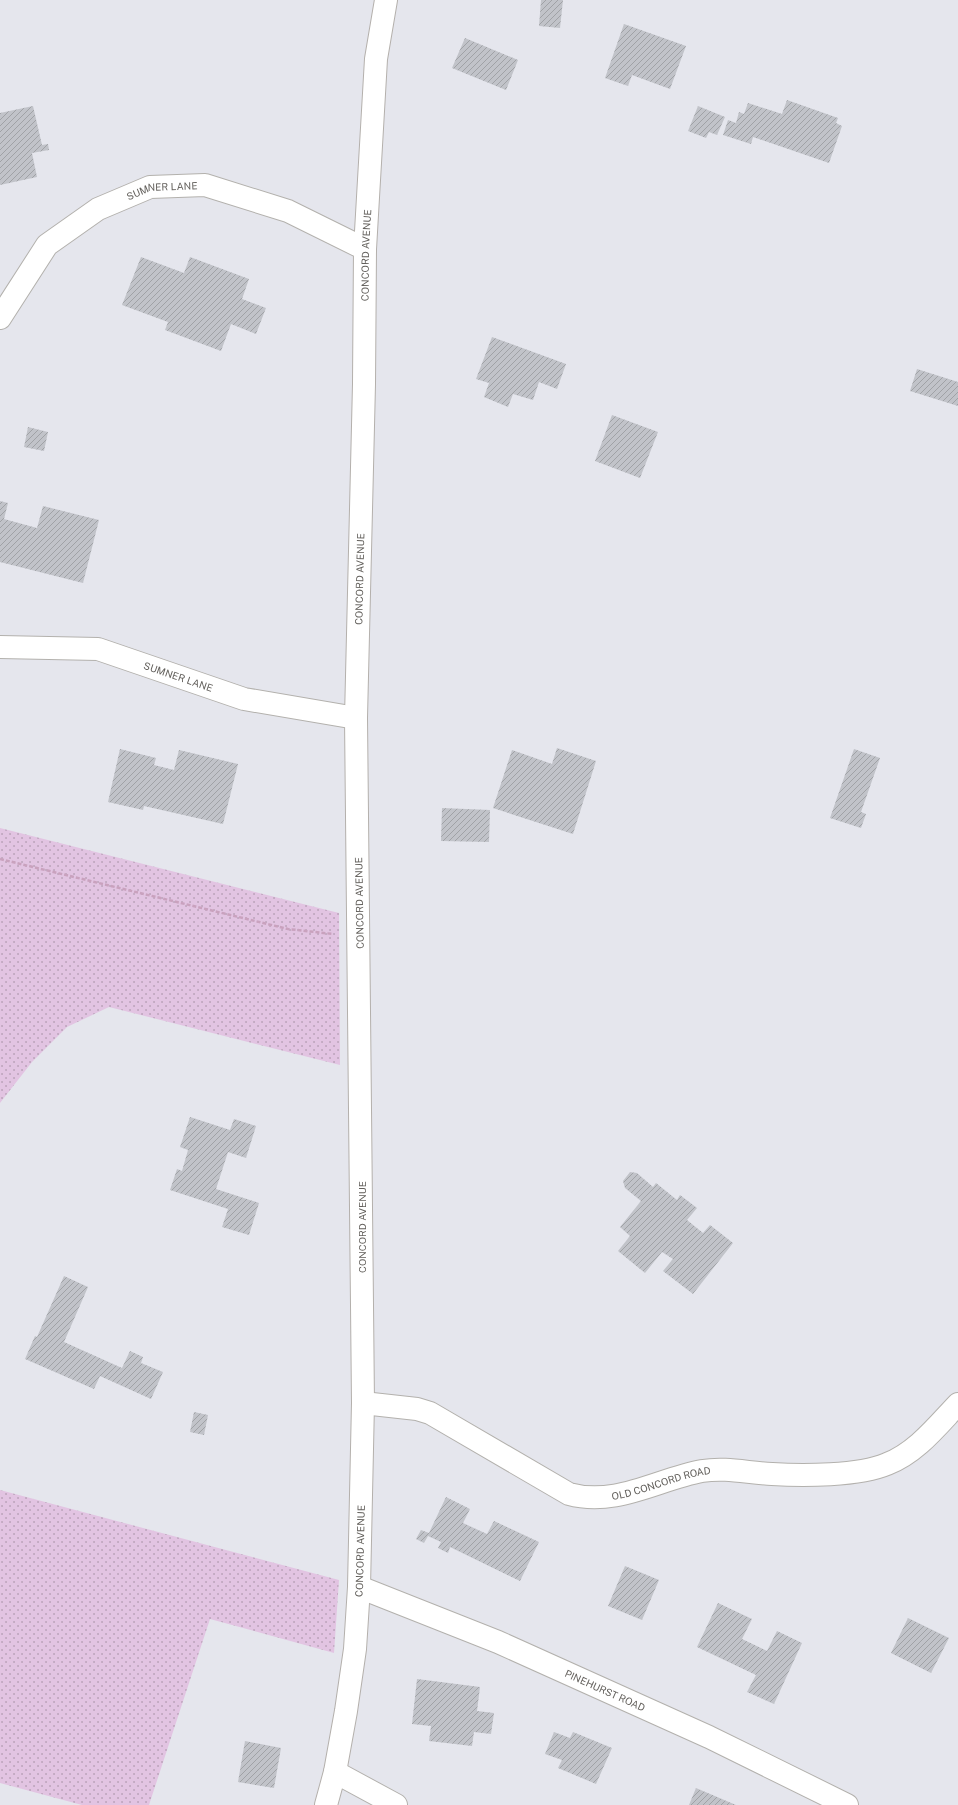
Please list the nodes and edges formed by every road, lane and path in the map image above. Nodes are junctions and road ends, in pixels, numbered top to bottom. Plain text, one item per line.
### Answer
1 (386, 0) edge
2 (365, 249) junction
3 (0, 318) edge
4 (0, 647) edge
5 (356, 718) junction
6 (0, 859) edge
7 (359, 935) junction
8 (363, 1403) junction
9 (958, 1404) edge
10 (359, 1587) junction
11 (335, 1772) junction
12 (326, 1805) edge
13 (396, 1805) edge
14 (847, 1805) edge

1 - 2 street, CONCORD AVENUE
2 - 3 street, SUMNER LANE
2 - 5 street, CONCORD AVENUE
4 - 5 street, SUMNER LANE
5 - 7 street, CONCORD AVENUE
6 - 7 path
7 - 8 street, CONCORD AVENUE
8 - 9 street, OLD CONCORD ROAD
8 - 10 street, CONCORD AVENUE
10 - 11 street, CONCORD AVENUE
10 - 14 street, PINEHURST ROAD
11 - 12 street, CONCORD AVENUE
11 - 13 street

